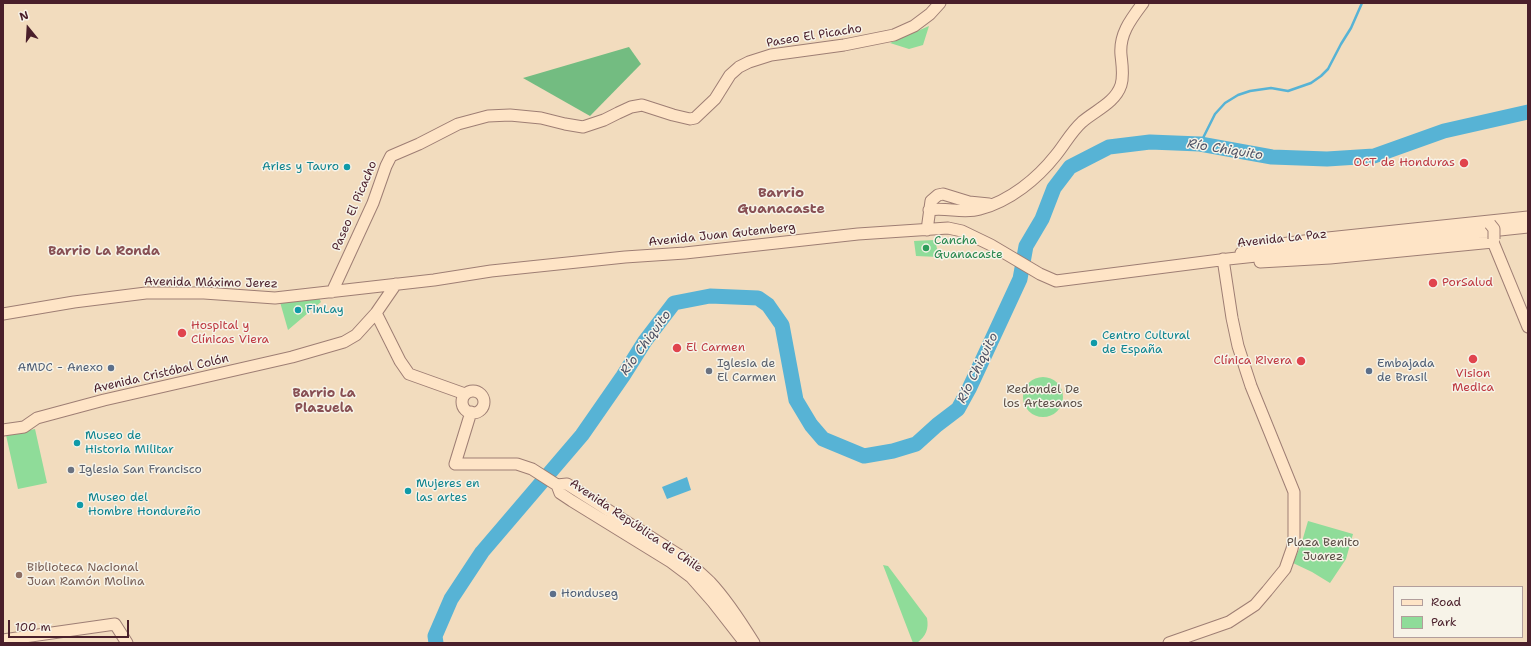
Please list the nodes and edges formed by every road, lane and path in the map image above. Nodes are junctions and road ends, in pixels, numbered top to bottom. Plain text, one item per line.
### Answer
1 (940, 3) edge
2 (1143, 3) edge
3 (993, 204) junction
4 (929, 210) junction
5 (1528, 217) edge
6 (1488, 223) junction
7 (1528, 227) edge
8 (927, 230) junction
9 (1494, 240) junction
10 (1226, 259) junction
11 (1040, 274) joint
12 (396, 284) junction
13 (332, 292) junction
14 (376, 313) junction
15 (3, 314) edge
16 (1528, 327) edge
17 (465, 394) junction
18 (471, 412) junction
19 (3, 430) edge
20 (556, 484) junction
21 (3, 640) edge
22 (127, 643) edge
23 (745, 643) edge
24 (754, 643) edge
25 (1168, 643) edge

1 - 13 street, Paseo El Picacho
2 - 3 street
3 - 4 street
3 - 4 street
4 - 8 street
5 - 6 street
6 - 9 street, bridge
6 - 10 street
7 - 10 street, Avenida La Paz
8 - 11 street, Avenida Juan Gutemberg
8 - 12 street, Avenida Juan Gutemberg
9 - 10 street
9 - 16 street
10 - 11 street, Avenida La Paz
10 - 25 street
12 - 13 street, Avenida Máximo Jerez
12 - 14 street, Avenida Cristóbal Colón
13 - 15 street, Avenida Máximo Jerez
14 - 17 street
14 - 19 street, Avenida Cristóbal Colón
17 - 18 street
17 - 18 street
18 - 20 street, Avenida República de Chile
20 - 23 street, Avenida República de Chile
20 - 24 street, Avenida República de Chile
21 - 22 street

